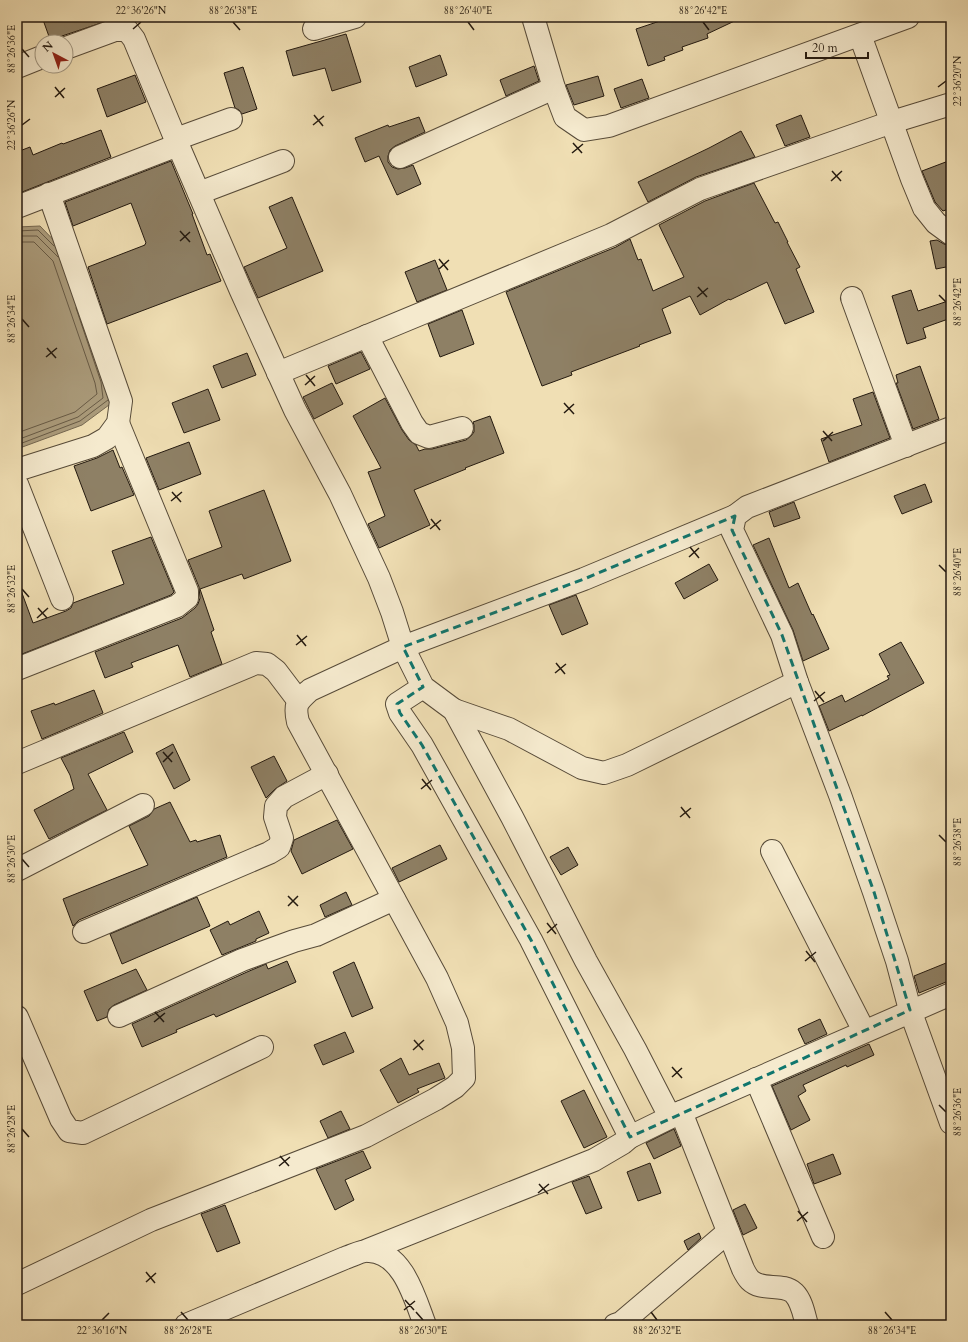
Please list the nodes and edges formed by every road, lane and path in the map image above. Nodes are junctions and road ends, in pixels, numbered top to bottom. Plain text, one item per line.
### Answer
1 (355, 17) edge
2 (533, 17) edge
3 (908, 17) edge
4 (125, 24) edge
5 (314, 29) dead end
6 (860, 34) junction
7 (74, 45) edge
8 (34, 60) edge
9 (17, 67) edge
10 (554, 88) junction
11 (951, 104) edge
12 (231, 119) dead end
13 (892, 122) junction
14 (177, 142) junction
15 (400, 157) dead end
16 (283, 161) dead end
17 (199, 193) junction
18 (49, 194) junction
19 (17, 207) edge
20 (951, 234) edge
21 (852, 298) dead end
22 (367, 336) junction
23 (278, 373) junction
24 (118, 423) junction
25 (462, 428) dead end
26 (951, 428) edge
27 (906, 446) junction
28 (17, 470) edge
29 (17, 484) edge
30 (735, 516) junction
31 (62, 599) dead end
32 (403, 647) junction
33 (17, 669) edge
34 (797, 682) junction
35 (424, 687) junction
36 (298, 700) junction
37 (454, 710) junction
38 (17, 762) edge
39 (327, 774) junction
40 (143, 805) dead end
41 (772, 851) dead end
42 (17, 870) edge
43 (394, 899) junction
44 (84, 932) dead end
45 (951, 994) edge
46 (910, 1010) junction
47 (119, 1016) dead end
48 (17, 1017) edge
49 (864, 1031) junction
50 (262, 1047) dead end
51 (756, 1078) junction
52 (675, 1114) junction
53 (951, 1123) edge
54 (630, 1137) junction
55 (728, 1232) junction
56 (823, 1237) dead end
57 (368, 1250) junction
58 (17, 1284) edge
59 (186, 1325) edge
60 (424, 1325) edge
61 (615, 1325) edge
62 (807, 1325) edge

1 - 5 street
2 - 10 street
3 - 6 street
4 - 7 street
4 - 14 street
6 - 10 street
6 - 13 street
8 - 9 street
10 - 15 street
11 - 13 street
12 - 14 street
13 - 20 street
13 - 22 street
14 - 17 street
14 - 18 street
16 - 17 street
17 - 23 street
18 - 19 street
18 - 24 street
21 - 27 street
22 - 23 street
22 - 25 street
23 - 32 street
24 - 28 street
24 - 33 street
26 - 27 street
27 - 30 street
29 - 31 street
30 - 32 street
30 - 34 street
32 - 35 street
32 - 36 street
34 - 37 street
34 - 46 street
35 - 37 street
35 - 54 street
36 - 38 street
36 - 39 street
37 - 52 street
39 - 43 street
39 - 44 street
40 - 42 street
41 - 49 street
43 - 47 street
43 - 58 street
45 - 46 street
46 - 49 street
46 - 53 street
48 - 50 street
49 - 51 street
51 - 52 street
51 - 56 street
52 - 54 street
52 - 55 street
54 - 57 street
55 - 61 street
55 - 62 street
57 - 59 street
57 - 60 street

